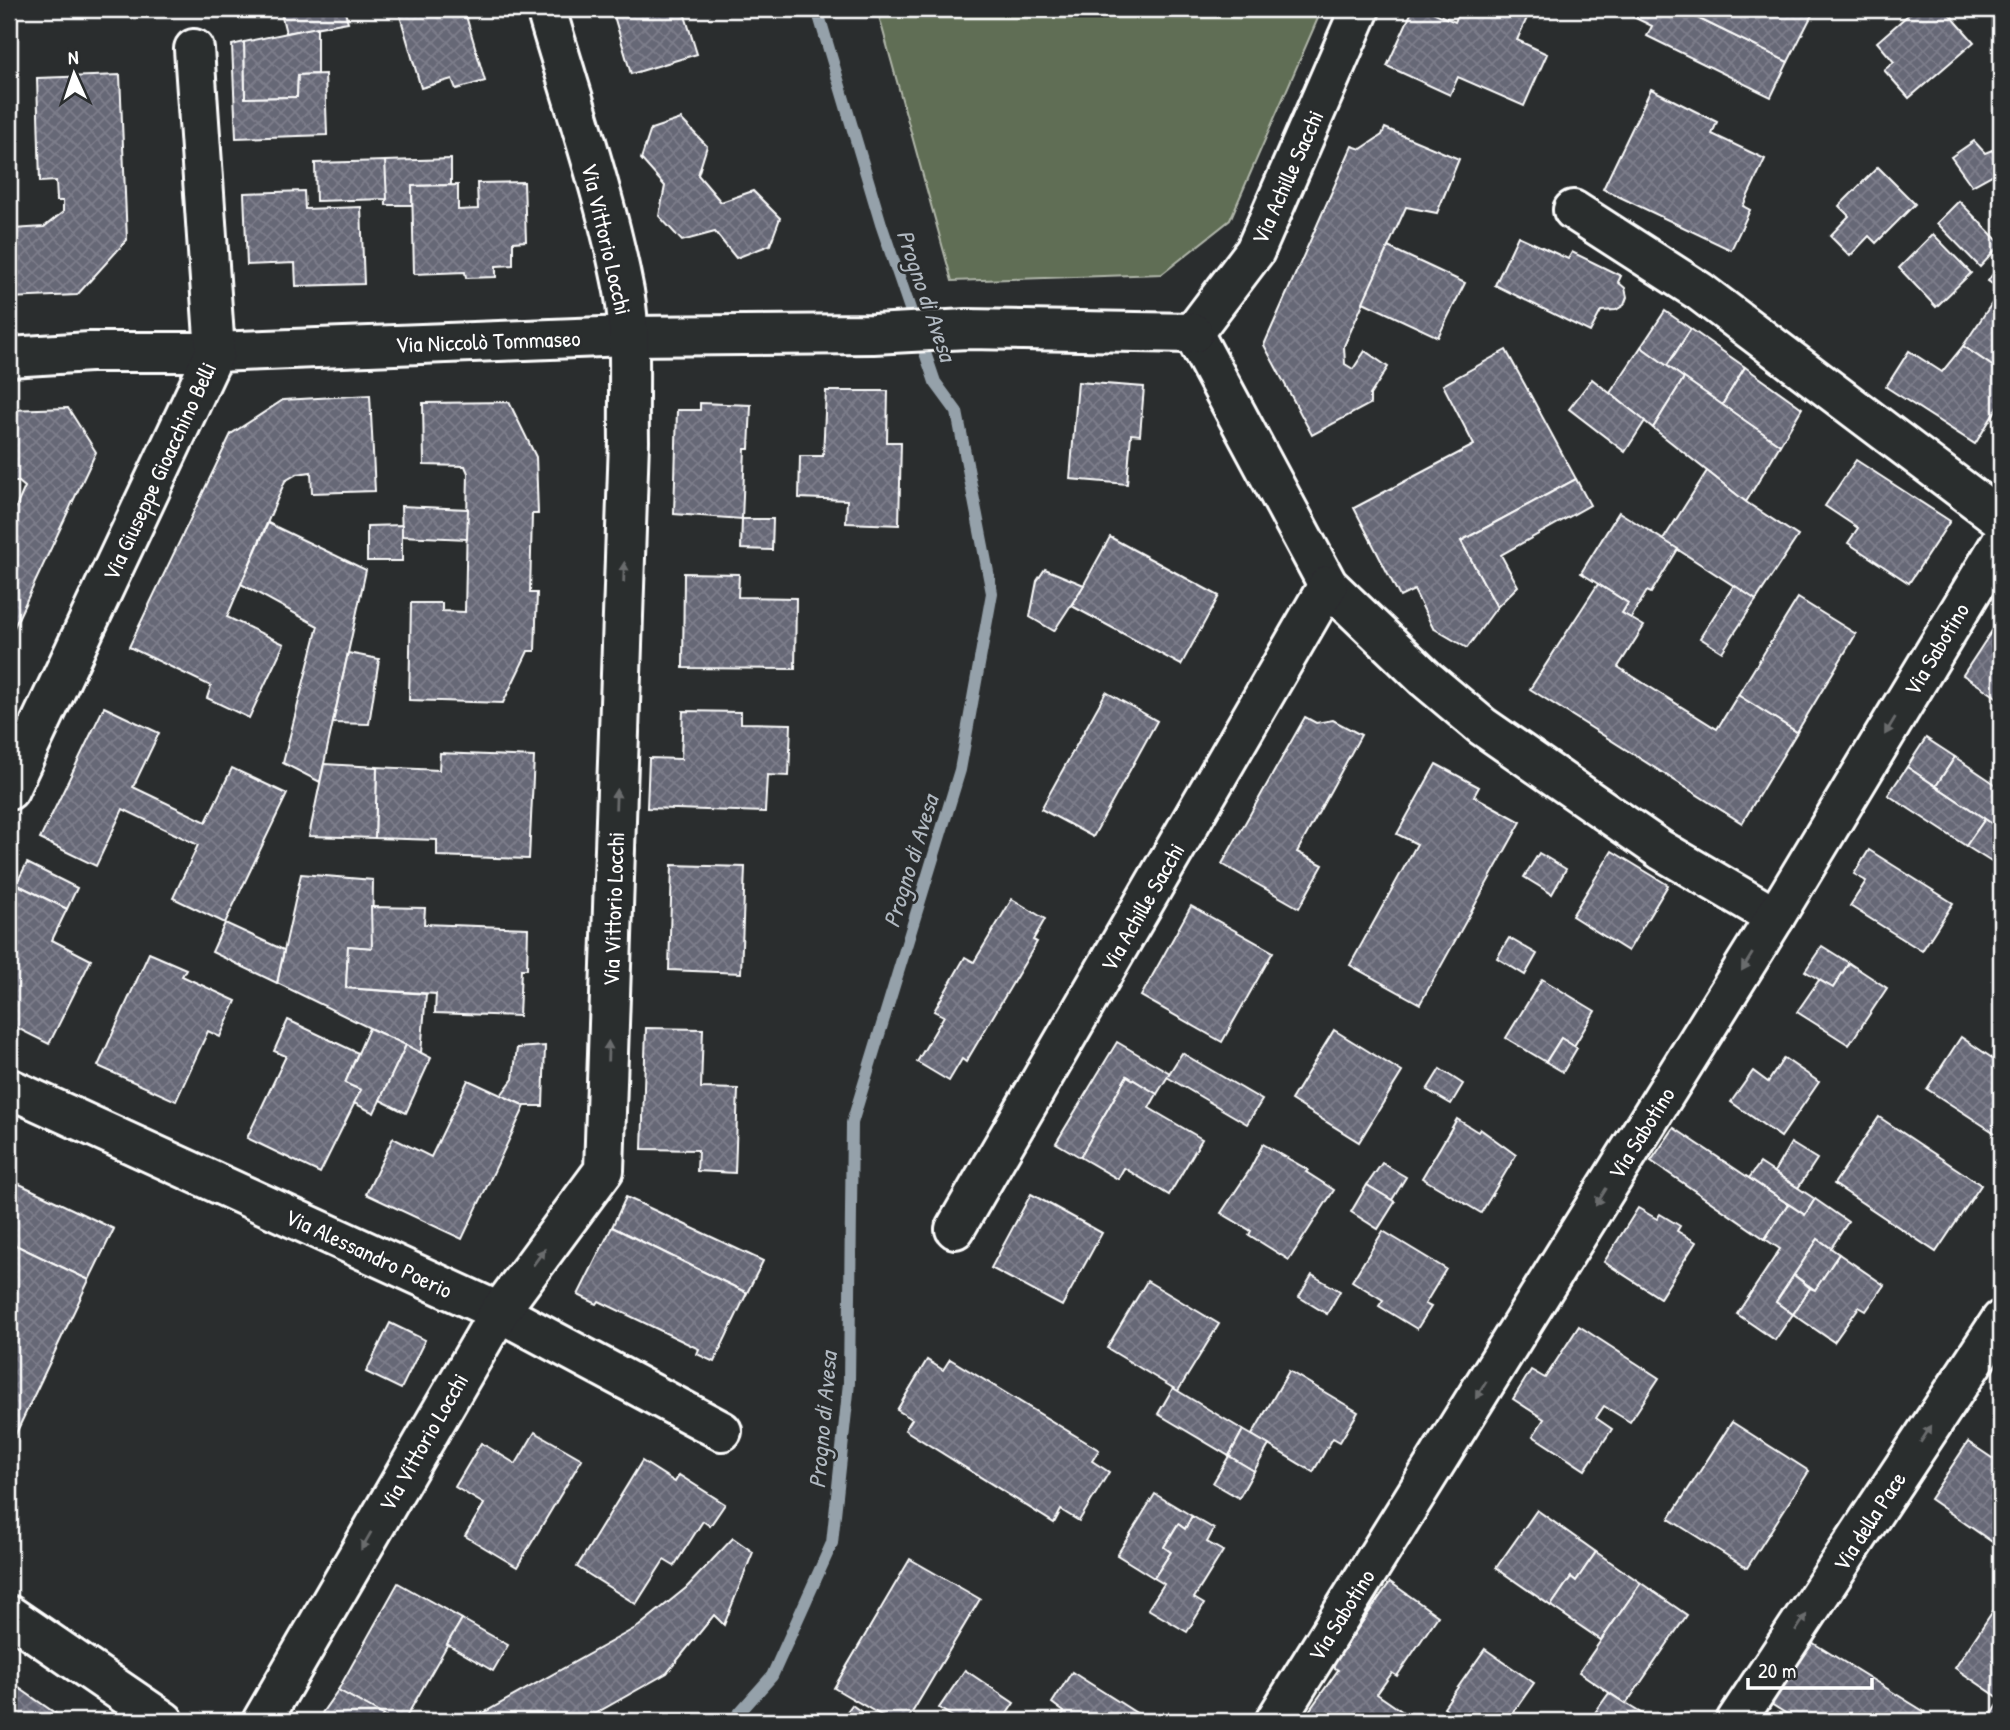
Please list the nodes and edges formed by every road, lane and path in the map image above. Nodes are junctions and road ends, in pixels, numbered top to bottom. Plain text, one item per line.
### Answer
1 (546, 9) edge
2 (1360, 9) edge
3 (194, 49) dead end
4 (1573, 211) dead end
5 (1193, 333) junction
6 (627, 336) junction
7 (215, 352) junction
8 (9, 357) edge
9 (2001, 519) edge
10 (2001, 542) edge
11 (1328, 585) junction
12 (9, 790) edge
13 (1775, 917) junction
14 (9, 1088) edge
15 (955, 1229) dead end
16 (499, 1312) junction
17 (2001, 1320) edge
18 (722, 1431) dead end
19 (9, 1615) edge
20 (164, 1721) edge
21 (261, 1721) edge
22 (1275, 1721) edge
23 (1736, 1721) edge

1 - 6 street, Via Vittorio Locchi
2 - 5 street, Via Achille Sacchi
3 - 7 street, Via Giuseppe Gioacchino Belli
4 - 9 street
5 - 6 street, Via Niccolò Tommaseo
5 - 11 street
6 - 7 street, Via Niccolò Tommaseo
16 -> 6 street, Via Vittorio Locchi
7 - 8 street, Via Niccolò Tommaseo
7 - 12 street, Via Giuseppe Gioacchino Belli
10 -> 13 street, Via Sabotino
11 - 13 street
11 - 15 street, Via Achille Sacchi
13 -> 22 street, Via Sabotino
14 - 16 street, Via Alessandro Poerio
16 - 18 street, Via Alessandro Poerio
16 -> 21 street, Via Vittorio Locchi
23 -> 17 street, Via della Pace
19 - 20 street

